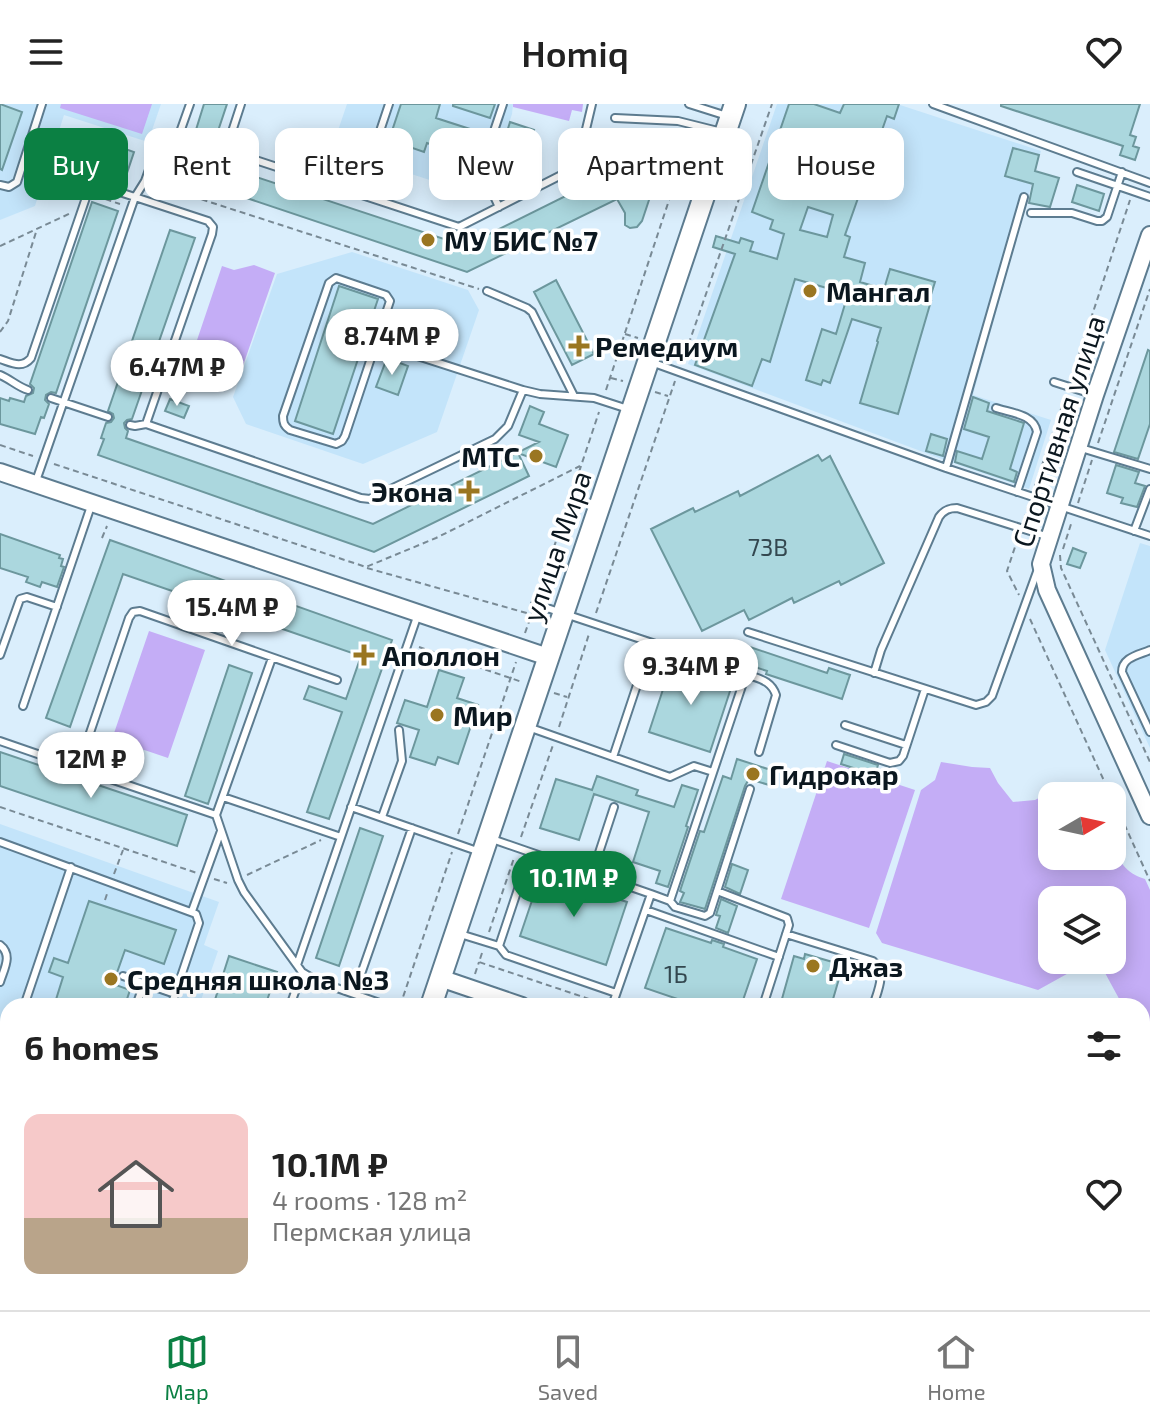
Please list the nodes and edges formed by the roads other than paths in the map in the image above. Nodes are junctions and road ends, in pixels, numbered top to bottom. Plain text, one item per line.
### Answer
1 (42, 104) edge
2 (190, 104) edge
3 (241, 104) edge
4 (389, 104) edge
5 (503, 104) edge
6 (592, 104) edge
7 (689, 104) edge
8 (933, 104) edge
9 (615, 118) dead end
10 (730, 118) edge
11 (181, 128) edge
12 (233, 128) edge
13 (381, 128) edge
14 (23, 163) joint
15 (1077, 172) dead end
16 (1122, 172) junction
17 (144, 183) edge
18 (1150, 183) edge
19 (0, 185) edge
20 (1117, 186) junction
21 (128, 195) edge
22 (135, 197) junction
23 (1024, 197) dead end
24 (1150, 197) edge
25 (85, 200) edge
26 (377, 200) edge
27 (499, 207) junction
28 (1031, 213) dead end
29 (1150, 235) edge
30 (487, 291) road end
31 (377, 343) junction
32 (0, 359) edge
33 (648, 361) junction
34 (0, 375) edge
35 (1054, 382) dead end
36 (28, 390) dead end
37 (523, 390) junction
38 (1095, 395) junction
39 (574, 396) junction
40 (51, 398) dead end
41 (63, 402) junction
42 (996, 408) dead end
43 (632, 410) junction
44 (108, 417) dead end
45 (146, 424) junction
46 (130, 425) dead end
47 (1078, 447) junction
48 (946, 468) junction
49 (1150, 469) edge
50 (0, 472) edge
51 (35, 484) junction
52 (1150, 489) edge
53 (1017, 492) junction
54 (92, 503) junction
55 (1058, 506) junction
56 (1134, 531) junction
57 (1150, 536) edge
58 (1048, 537) junction
59 (1042, 558) junction
60 (535, 604) road end
61 (57, 607) junction
62 (418, 614) junction
63 (563, 614) junction
64 (748, 632) dead end
65 (651, 643) junction
66 (1150, 650) edge
67 (0, 655) edge
68 (548, 657) junction
69 (272, 658) junction
70 (874, 673) junction
71 (746, 674) junction
72 (337, 680) dead end
73 (925, 689) junction
74 (23, 706) dead end
75 (845, 725) dead end
76 (526, 726) junction
77 (399, 730) dead end
78 (1150, 732) edge
79 (0, 741) edge
80 (836, 745) dead end
81 (906, 745) junction
82 (759, 752) dead end
83 (613, 757) junction
84 (78, 768) junction
85 (713, 772) junction
86 (750, 789) dead end
87 (223, 797) junction
88 (351, 807) junction
89 (614, 807) dead end
90 (216, 815) junction
91 (1150, 816) edge
92 (382, 817) junction
93 (412, 828) junction
94 (221, 831) junction
95 (341, 837) junction
96 (0, 842) edge
97 (485, 845) junction
98 (530, 853) junction
99 (71, 867) junction
100 (592, 874) junction
101 (717, 891) junction
102 (651, 894) junction
103 (670, 901) junction
104 (646, 910) junction
105 (192, 911) junction
106 (456, 933) junction
107 (786, 934) junction
108 (0, 945) edge
109 (499, 946) junction
110 (779, 957) junction
111 (297, 965) junction
112 (302, 972) junction
113 (123, 976) dead end
114 (440, 978) junction
115 (0, 982) edge
116 (144, 983) junction
117 (616, 993) junction
118 (175, 994) junction
119 (354, 994) junction
120 (27, 998) edge
121 (139, 998) edge
122 (174, 998) edge
123 (293, 998) edge
124 (365, 998) edge
125 (434, 998) edge
126 (499, 998) edge
127 (614, 998) edge
128 (766, 998) edge
129 (875, 998) edge

1 - 14 lane
2 - 11 lane
3 - 12 lane
4 - 13 lane
5 - 27 lane
6 - 27 lane
7 - 10 lane
8 - 16 lane
9 - 10 lane
10 - 33 main road, улица Мира
14 - 19 lane
15 - 20 lane
16 - 18 lane
16 - 20 lane
17 - 22 lane
20 - 24 lane
20 - 28 lane
21 - 22 lane
22 - 41 lane
22 - 45 lane
23 - 48 lane
25 - 32 lane
26 - 27 lane
29 - 38 street, Спортивная улица
30 - 39 lane
31 - 31 lane
31 - 37 lane
33 - 43 main road, улица Мира
33 - 48 lane
34 - 36 lane
35 - 38 lane
37 - 39 lane
37 - 45 lane
38 - 47 street, Спортивная улица
39 - 43 lane
40 - 41 lane
41 - 44 lane
41 - 51 lane
42 - 53 lane
43 - 63 main road, улица Мира
45 - 46 lane
47 - 49 lane
47 - 55 street, Спортивная улица
48 - 53 lane
50 - 51 street
51 - 54 street
52 - 56 lane
53 - 55 lane
54 - 61 lane
54 - 62 street
55 - 56 lane
55 - 58 street, Спортивная улица
56 - 57 lane
58 - 59 street, Спортивная улица
58 - 70 lane
59 - 73 lane
59 - 91 street, Спортивная улица
60 - 63 lane
61 - 67 lane
61 - 74 lane
62 - 68 street
62 - 88 lane
63 - 65 lane
63 - 68 main road, улица Мира
64 - 70 lane
65 - 71 lane
65 - 83 lane
66 - 78 lane
68 - 76 main road, улица Мира
69 - 72 lane
69 - 84 lane
69 - 87 lane
70 - 73 lane
71 - 82 lane
71 - 85 lane
73 - 81 lane
75 - 81 lane
76 - 83 lane
76 - 97 main road, улица Мира
77 - 92 lane
79 - 84 lane
80 - 81 lane
83 - 85 lane
84 - 90 lane
85 - 103 lane
86 - 101 lane
87 - 90 lane
87 - 95 lane
88 - 92 lane
88 - 95 lane
89 - 100 lane
90 - 94 lane
92 - 93 lane
93 - 97 lane
93 - 119 lane
94 - 105 lane
94 - 111 lane
95 - 111 lane
96 - 99 lane
97 - 98 lane
97 - 106 main road, улица Мира
98 - 100 lane
98 - 109 lane
99 - 105 lane
99 - 120 lane
100 - 102 lane
101 - 103 lane
101 - 107 lane
102 - 103 lane
102 - 104 lane
104 - 110 lane
104 - 117 lane
105 - 118 lane
106 - 109 lane
106 - 114 main road, улица Мира
107 - 110 lane
107 - 129 lane
108 - 115 lane
109 - 117 lane
110 - 128 lane
111 - 112 lane
112 - 119 lane
112 - 123 lane
113 - 116 lane
114 - 125 main road, улица Мира
114 - 126 street
116 - 118 lane
116 - 121 lane
117 - 127 lane
118 - 122 lane
119 - 124 lane

